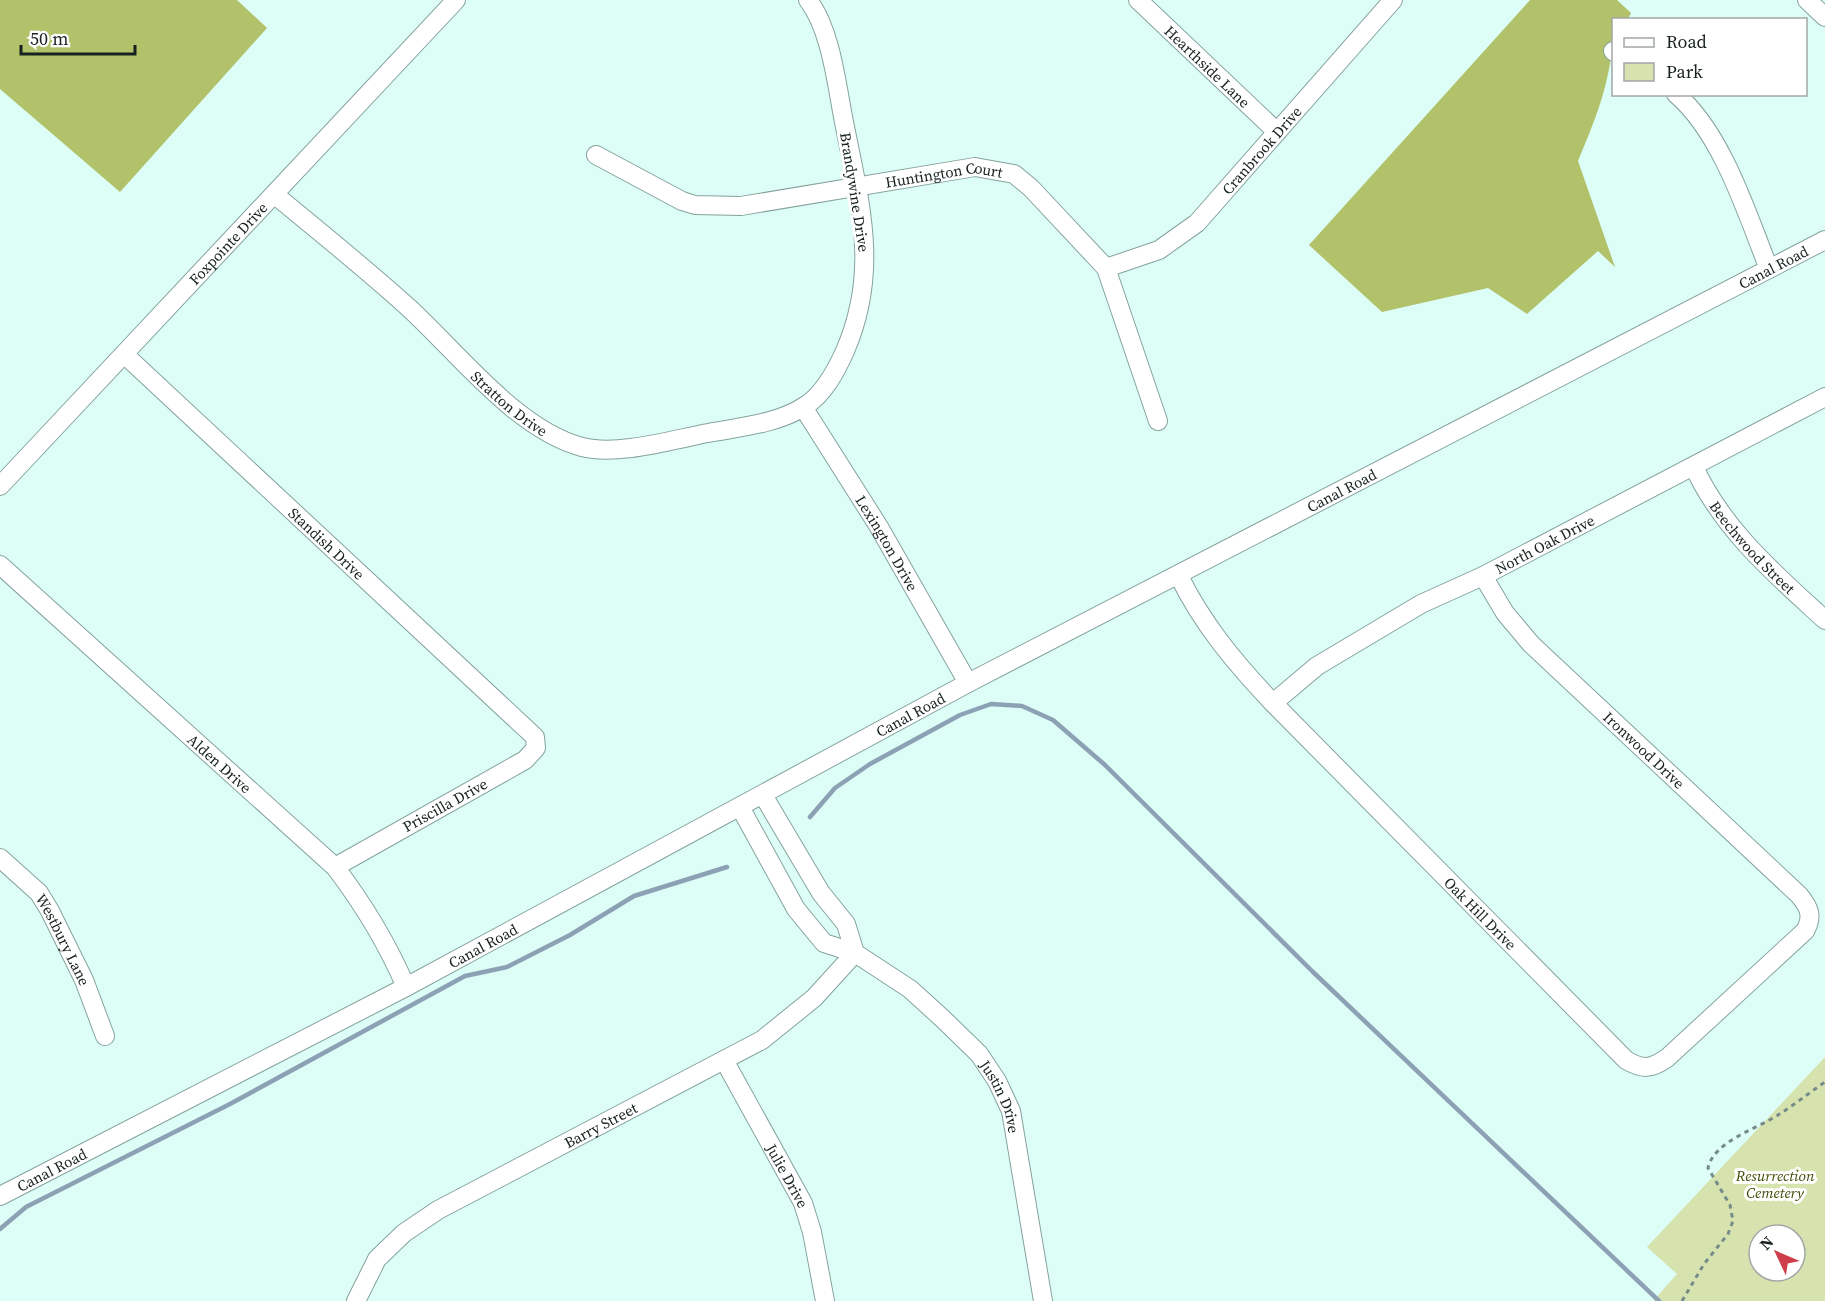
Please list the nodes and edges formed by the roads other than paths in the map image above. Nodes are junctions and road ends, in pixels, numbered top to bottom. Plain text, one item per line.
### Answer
1 (456, 0) edge
2 (808, 0) edge
3 (1138, 0) edge
4 (1393, 0) edge
5 (1807, 0) edge
6 (1825, 17) edge
7 (1678, 96) edge
8 (1277, 132) junction
9 (596, 155) dead end
10 (857, 188) junction
11 (275, 195) junction
12 (1825, 240) edge
13 (1106, 268) junction
14 (1769, 269) junction
15 (125, 355) junction
16 (1825, 397) edge
17 (803, 407) junction
18 (1158, 421) dead end
19 (1694, 467) junction
20 (0, 486) edge
21 (0, 565) edge
22 (1179, 576) junction
23 (1484, 576) junction
24 (1825, 620) edge
25 (968, 683) junction
26 (1274, 703) junction
27 (531, 730) joint
28 (763, 795) junction
29 (740, 807) junction
30 (788, 838) junction
31 (765, 852) junction
32 (0, 858) edge
33 (334, 867) junction
34 (1811, 917) joint
35 (855, 953) junction
36 (406, 987) junction
37 (105, 1036) dead end
38 (724, 1060) junction
39 (0, 1196) edge
40 (356, 1301) edge
41 (825, 1301) edge
42 (1043, 1301) edge

1 - 11 street, Foxpointe Drive
2 - 10 street, Brandywine Drive
3 - 8 street, Hearthside Lane
4 - 8 street, Cranbrook Drive
5 - 6 street
7 - 14 street
8 - 13 street, Cranbrook Drive
9 - 10 street, Huntington Court
10 - 13 street, Huntington Court
10 - 17 street, Brandywine Drive
11 - 15 street, Foxpointe Drive
11 - 17 street, Stratton Drive
12 - 14 street, Canal Road
13 - 18 street, Huntington Court
14 - 22 street, Canal Road
15 - 20 street, Foxpointe Drive
15 - 27 street, Standish Drive
16 - 19 street, North Oak Drive
17 - 25 street, Lexington Drive
19 - 23 street, North Oak Drive
19 - 24 street, Beechwood Street
21 - 33 street, Alden Drive
22 - 25 street, Canal Road
22 - 26 street, Oak Hill Drive
23 - 26 street, North Oak Drive
23 - 34 street, Ironwood Drive
25 - 28 street, Canal Road
26 - 34 street, Oak Hill Drive
27 - 33 street, Priscilla Drive
28 - 29 street, Canal Road
28 - 30 street
29 - 31 street, Justin Drive
29 - 36 street, Canal Road
30 - 31 street
30 - 35 street
31 - 35 street, Justin Drive
32 - 37 street, Westbury Lane
33 - 36 street, Alden Drive
35 - 38 street, Barry Street
35 - 42 street, Justin Drive
36 - 39 street, Canal Road
38 - 40 street, Barry Street
38 - 41 street, Julie Drive

